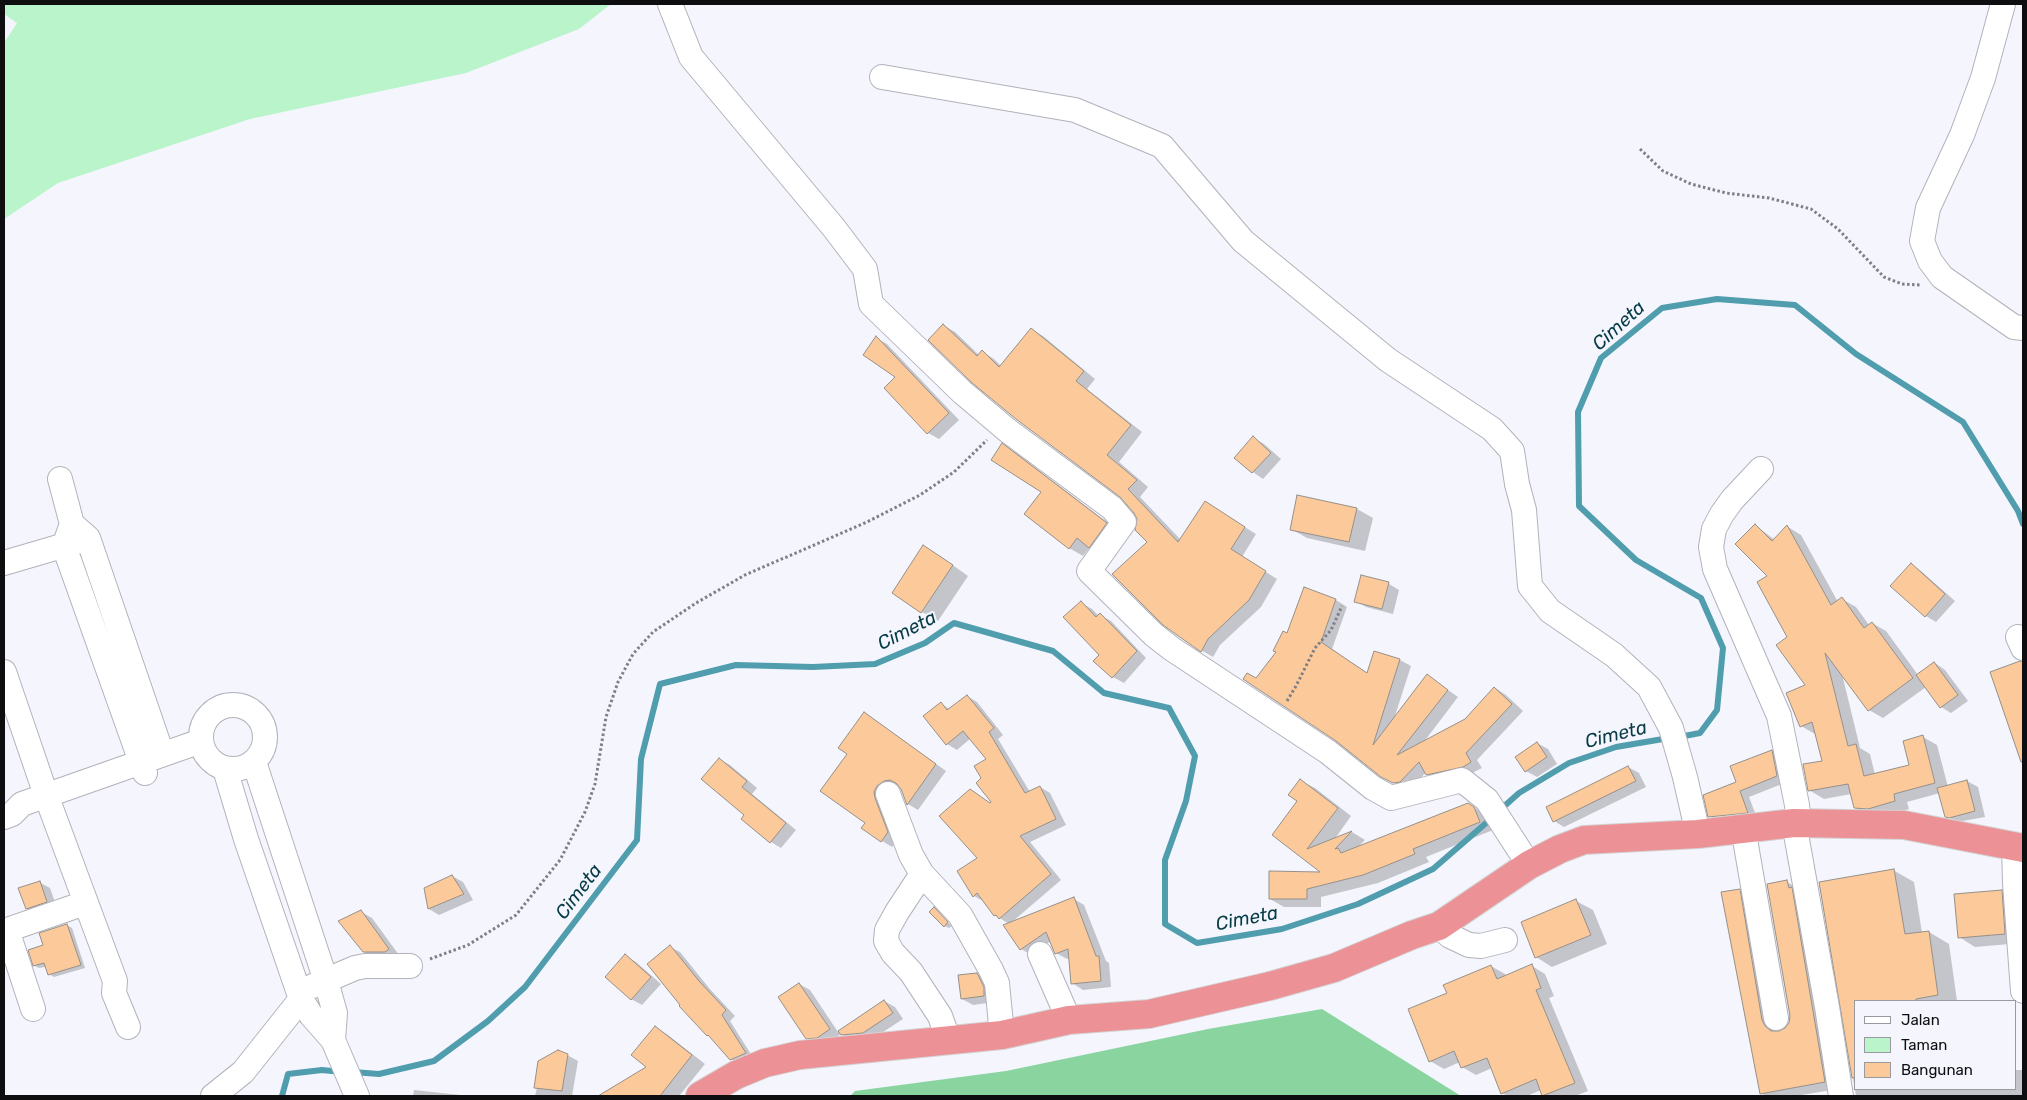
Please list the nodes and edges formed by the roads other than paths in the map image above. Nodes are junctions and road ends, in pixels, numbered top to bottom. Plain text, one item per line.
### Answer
1 (670, 4) edge
2 (2004, 4) edge
3 (882, 77) dead end
4 (2023, 328) edge
5 (1761, 469) dead end
6 (60, 479) dead end
7 (80, 531) junction
8 (64, 546) junction
9 (4, 562) edge
10 (4, 672) edge
11 (7, 707) edge
12 (202, 745) junction
13 (149, 762) junction
14 (254, 762) junction
15 (225, 769) junction
16 (888, 794) dead end
17 (43, 803) junction
18 (8, 815) edge
19 (1797, 823) junction
20 (1744, 828) junction
21 (1698, 834) junction
22 (2019, 847) edge
23 (1529, 865) junction
24 (922, 874) junction
25 (79, 905) junction
26 (1440, 926) junction
27 (5, 930) edge
28 (1505, 940) dead end
29 (1040, 954) dead end
30 (410, 966) road end
31 (326, 981) junction
32 (2023, 991) edge
33 (300, 996) junction
34 (34, 1009) dead end
35 (1776, 1018) dead end
36 (1069, 1020) junction
37 (128, 1027) dead end
38 (1002, 1035) junction
39 (949, 1041) junction
40 (337, 1050) junction
41 (357, 1095) edge
42 (213, 1096) edge
43 (700, 1096) edge
44 (1841, 1096) edge

1 - 23 street
2 - 4 street
3 - 21 street
5 - 19 street
6 - 7 street
7 - 8 street
7 - 13 street
8 - 9 street
8 - 13 street
10 - 11 street
11 - 17 street
12 - 13 street
12 - 14 street
12 - 15 street
13 - 17 street
14 - 15 street
14 - 31 street
15 - 33 street
16 - 24 street
17 - 18 street
17 - 25 street
19 - 20 highway
19 - 22 highway
19 - 44 street
20 - 21 highway
20 - 35 street
21 - 23 highway
22 - 32 street
23 - 26 highway
24 - 38 street
24 - 39 street
25 - 27 street
25 - 37 street
26 - 28 street
26 - 36 highway
27 - 34 street
29 - 36 street
30 - 31 street
31 - 33 street
31 - 40 street
33 - 40 street
33 - 42 street
36 - 38 highway
38 - 39 highway
39 - 43 highway
40 - 41 street

